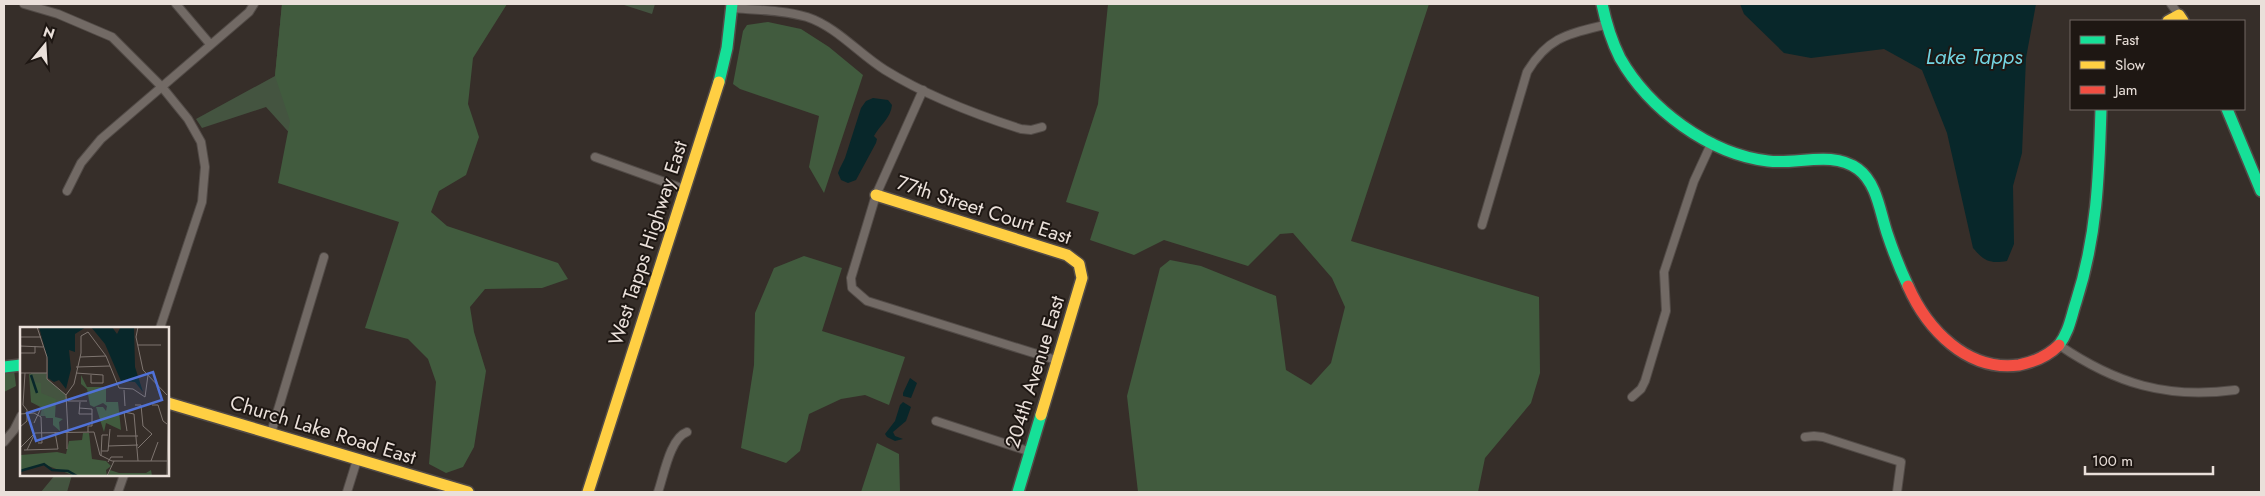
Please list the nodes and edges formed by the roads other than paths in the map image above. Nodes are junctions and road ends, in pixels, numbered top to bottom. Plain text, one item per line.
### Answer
1 (24, 4) edge
2 (176, 4) edge
3 (254, 4) edge
4 (1602, 4) edge
5 (2171, 4) edge
6 (732, 6) edge
7 (2181, 18) edge
8 (1605, 25) junction
9 (210, 44) junction
10 (162, 86) junction
11 (924, 90) junction
12 (2101, 110) edge
13 (2227, 110) edge
14 (1042, 127) dead end
15 (1712, 142) junction
16 (595, 157) dead end
17 (684, 189) junction
18 (67, 191) dead end
19 (2261, 191) edge
20 (876, 195) junction
21 (1482, 225) dead end
22 (324, 257) dead end
23 (1079, 263) joint
24 (160, 327) edge
25 (2060, 344) junction
26 (1056, 360) junction
27 (20, 364) edge
28 (4, 367) edge
29 (2235, 390) dead end
30 (1632, 396) dead end
31 (169, 403) edge
32 (20, 418) edge
33 (936, 422) dead end
34 (687, 432) dead end
35 (270, 433) junction
36 (1805, 437) dead end
37 (4, 442) edge
38 (1031, 452) junction
39 (357, 460) junction
40 (124, 476) edge
41 (118, 492) edge
42 (347, 492) edge
43 (468, 492) edge
44 (588, 492) edge
45 (658, 492) edge
46 (1018, 492) edge
47 (1897, 492) edge

1 - 10 street
2 - 9 street
3 - 9 street
4 - 8 street
5 - 7 street
6 - 11 street
6 - 17 street, West Tapps Highway East
8 - 15 street
8 - 21 street
9 - 10 street
10 - 18 street
10 - 24 street
11 - 14 street
11 - 20 street
12 - 25 street
13 - 19 street
15 - 25 street
15 - 30 street
16 - 17 street
17 - 44 street, West Tapps Highway East
20 - 23 street, 77th Street Court East
20 - 26 street
22 - 35 street
23 - 26 street, 204th Avenue East
25 - 29 street
26 - 38 street, 204th Avenue East
27 - 28 street
31 - 35 street, Church Lake Road East
32 - 37 street
33 - 38 street
34 - 45 street
35 - 39 street, Church Lake Road East
36 - 47 street
38 - 46 street, 204th Avenue East
39 - 42 street
39 - 43 street, Church Lake Road East
40 - 41 street

